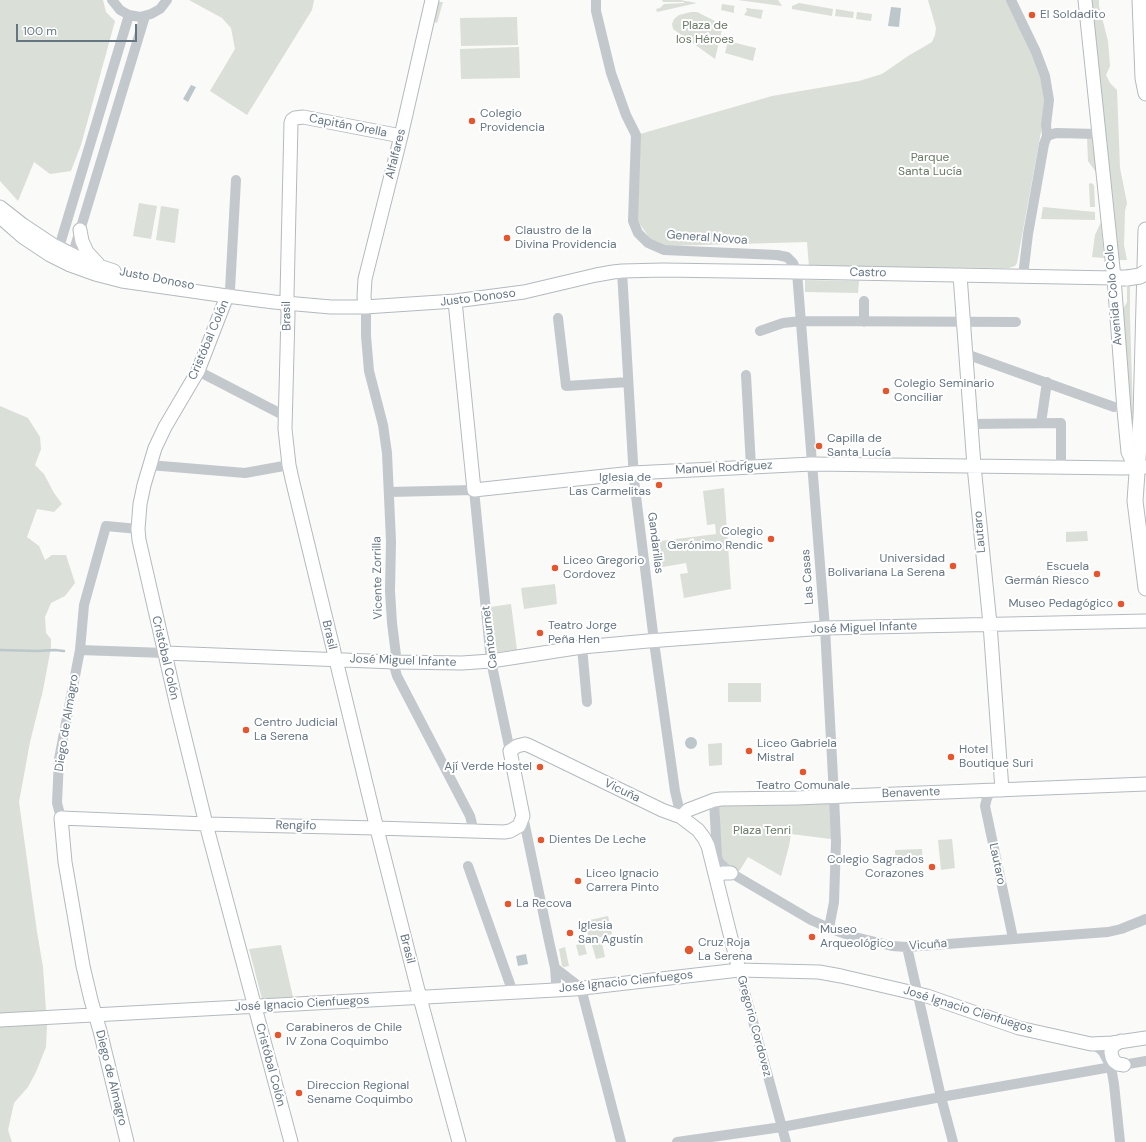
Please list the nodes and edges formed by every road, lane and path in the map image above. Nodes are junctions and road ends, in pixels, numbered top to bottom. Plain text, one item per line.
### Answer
1 (112, 0) edge
2 (167, 0) edge
3 (432, 0) edge
4 (596, 0) edge
5 (1011, 0) edge
6 (1085, 0) edge
7 (1140, 0) edge
8 (130, 15) junction
9 (145, 16) junction
10 (1146, 95) edge
11 (295, 118) joint
12 (1098, 134) junction
13 (401, 136) junction
14 (1047, 136) junction
15 (80, 180) junction
16 (236, 180) dead end
17 (94, 184) junction
18 (0, 207) edge
19 (0, 217) edge
20 (80, 230) junction
21 (1146, 230) edge
22 (57, 253) junction
23 (71, 260) junction
24 (102, 267) junction
25 (622, 271) junction
26 (797, 272) junction
27 (1146, 272) edge
28 (960, 275) junction
29 (1023, 276) junction
30 (1121, 278) junction
31 (188, 291) junction
32 (229, 293) junction
33 (287, 299) junction
34 (455, 301) junction
35 (864, 301) dead end
36 (365, 307) junction
37 (218, 318) junction
38 (558, 318) dead end
39 (801, 321) junction
40 (864, 322) junction
41 (964, 322) junction
42 (1016, 322) dead end
43 (760, 331) dead end
44 (966, 354) junction
45 (198, 371) junction
46 (746, 375) dead end
47 (628, 382) junction
48 (1047, 382) junction
49 (1114, 407) dead end
50 (285, 416) junction
51 (1041, 423) junction
52 (971, 424) junction
53 (812, 464) junction
54 (149, 465) junction
55 (289, 465) junction
56 (974, 466) junction
57 (751, 467) junction
58 (1141, 467) edge
59 (1061, 468) junction
60 (633, 473) junction
61 (474, 490) junction
62 (389, 492) junction
63 (138, 529) junction
64 (1146, 588) edge
65 (1146, 621) edge
66 (990, 624) junction
67 (825, 628) junction
68 (654, 641) junction
69 (582, 647) junction
70 (80, 650) junction
71 (164, 652) junction
72 (335, 659) junction
73 (491, 661) junction
74 (395, 662) junction
75 (587, 702) dead end
76 (510, 751) junction
77 (1146, 784) edge
78 (996, 790) junction
79 (834, 796) junction
80 (714, 800) junction
81 (523, 816) junction
82 (681, 817) junction
83 (61, 818) junction
84 (206, 824) junction
85 (376, 828) junction
86 (472, 831) junction
87 (712, 864) joint
88 (468, 866) dead end
89 (731, 873) junction
90 (717, 881) junction
91 (1146, 919) edge
92 (829, 928) junction
93 (1013, 938) junction
94 (907, 947) junction
95 (555, 968) junction
96 (739, 970) junction
97 (511, 987) dead end
98 (581, 988) junction
99 (555, 990) junction
100 (918, 993) junction
101 (420, 998) junction
102 (91, 1000) junction
103 (254, 1006) junction
104 (96, 1014) junction
105 (75, 1016) junction
106 (0, 1020) edge
107 (100, 1031) junction
108 (1146, 1038) edge
109 (1121, 1041) junction
110 (1091, 1044) junction
111 (1146, 1061) edge
112 (1124, 1065) junction
113 (1111, 1067) junction
114 (941, 1097) junction
115 (782, 1127) junction
116 (127, 1142) edge
117 (291, 1142) edge
118 (459, 1142) edge
119 (622, 1142) edge
120 (677, 1142) edge
121 (786, 1142) edge
122 (953, 1142) edge
123 (1120, 1142) edge

1 - 8 street
2 - 9 street
3 - 13 street, Alfalfares
4 - 26 street, General Novoa
5 - 14 street
6 - 12 street, Avenida Colo Colo
7 - 10 main road
8 - 9 street
8 - 15 street
9 - 17 street
11 - 13 street, Capitán Orella
11 - 33 street, Brasil
12 - 14 street
12 - 30 street, Avenida Colo Colo
13 - 36 street, Alfalfares
14 - 29 street
15 - 17 street
15 - 22 street
16 - 32 street, Cristóbal Colón
17 - 20 street
18 - 22 street, Justo Donoso
19 - 22 street, Justo Donoso
20 - 23 street
20 - 24 street
21 - 58 main road
22 - 23 street, Justo Donoso
23 - 24 street, Justo Donoso
23 - 31 street, Justo Donoso
24 - 32 street, Justo Donoso
25 - 26 street, Castro
25 - 34 street, Justo Donoso
25 - 47 street, Gandarillas
26 - 28 street, Castro
26 - 39 street, Las Casas
27 - 30 main road, bridge
28 - 29 street, Castro
28 - 41 street, Lautaro
29 - 30 street, Castro
30 - 58 street, Avenida Colo Colo
31 - 32 street, Justo Donoso
31 - 37 street
32 - 33 street, Justo Donoso
32 - 37 street, Cristóbal Colón
33 - 36 street, Justo Donoso
33 - 50 street, Brasil
34 - 36 street, Justo Donoso
34 - 61 street, Cantournet
35 - 40 street
36 - 62 street, Vicente Zorrilla
37 - 45 street, Cristóbal Colón
38 - 47 street
39 - 40 street
39 - 43 street
39 - 53 street, Las Casas
40 - 41 street
41 - 42 street
41 - 44 street, Lautaro
44 - 48 street
44 - 52 street, Lautaro
45 - 50 street
45 - 54 street, Cristóbal Colón
46 - 57 street
47 - 60 street, Gandarillas
48 - 49 street
48 - 51 street
50 - 55 street, Brasil
51 - 52 street
51 - 59 street
52 - 56 street, Lautaro
53 - 56 street, Manuel Rodríguez
53 - 57 street, Manuel Rodríguez
53 - 67 street, Las Casas
54 - 55 street
54 - 63 street, Cristóbal Colón
55 - 72 street, Brasil
56 - 59 street, Manuel Rodríguez
56 - 66 street, Lautaro
57 - 60 street, Manuel Rodríguez
58 - 59 street, Manuel Rodríguez
58 - 64 main road
60 - 61 street, Manuel Rodríguez
60 - 68 street, Gandarillas
61 - 62 street, Manuel Rodríguez
61 - 73 street, Cantournet
62 - 74 street, Vicente Zorrilla
63 - 70 street, Diego de Almagro
63 - 71 street, Cristóbal Colón
65 - 66 street, José Miguel Infante
66 - 67 street, José Miguel Infante
66 - 78 street, Lautaro
67 - 68 street, José Miguel Infante
67 - 79 street, Las Casas
68 - 69 street, José Miguel Infante
68 - 82 street, Gandarillas
69 - 73 street, José Miguel Infante
69 - 75 street
70 - 71 street, José Miguel Infante
70 - 83 street, Diego de Almagro
71 - 72 street, José Miguel Infante
71 - 84 street, Cristóbal Colón
72 - 74 street, José Miguel Infante
72 - 85 street, Brasil
73 - 74 street, José Miguel Infante
73 - 76 street, Cantournet
74 - 86 street, Vicente Zorrilla
76 - 81 street, Cantournet
76 - 82 street, Vicuña
77 - 78 street, Benavente
78 - 79 street, Benavente
78 - 93 street, Lautaro
79 - 80 street, Benavente
79 - 92 street, Las Casas
80 - 82 street, Benavente
80 - 89 street, Vicuña
81 - 86 street, Rengifo
81 - 95 street, Cantournet
82 - 87 street, Vicuña
83 - 84 street, Rengifo
83 - 102 street, Diego de Almagro
84 - 85 street, Rengifo
84 - 103 street, Cristóbal Colón
85 - 86 street, Rengifo
85 - 101 street, Brasil
87 - 90 street, Gregorio Cordovez
88 - 97 street
89 - 90 street
89 - 92 street, Vicuña
90 - 96 street, Gregorio Cordovez
91 - 93 street, Vicuña
92 - 94 street, Vicuña
93 - 94 street, Vicuña
94 - 100 street
95 - 98 street
95 - 99 street, Cantournet
96 - 98 street, José Ignacio Cienfuegos
96 - 100 street, José Ignacio Cienfuegos
96 - 115 street, Gregorio Cordovez
98 - 99 street, José Ignacio Cienfuegos
98 - 119 street
99 - 101 street, José Ignacio Cienfuegos
100 - 110 street, José Ignacio Cienfuegos
100 - 114 street
101 - 103 street, José Ignacio Cienfuegos
101 - 118 street, Brasil
102 - 104 street, Diego de Almagro
102 - 105 street
103 - 104 street, José Ignacio Cienfuegos
103 - 117 street, Cristóbal Colón
104 - 105 street, José Ignacio Cienfuegos
104 - 107 street, Diego de Almagro
105 - 106 street, José Ignacio Cienfuegos
105 - 107 street
107 - 116 street, Diego de Almagro
108 - 109 street, José Ignacio Cienfuegos
109 - 110 street, José Ignacio Cienfuegos
109 - 112 street
110 - 113 street
111 - 112 street
112 - 113 street
113 - 114 street
113 - 123 street
114 - 115 street
114 - 122 street
115 - 120 street
115 - 121 street, Gregorio Cordovez

